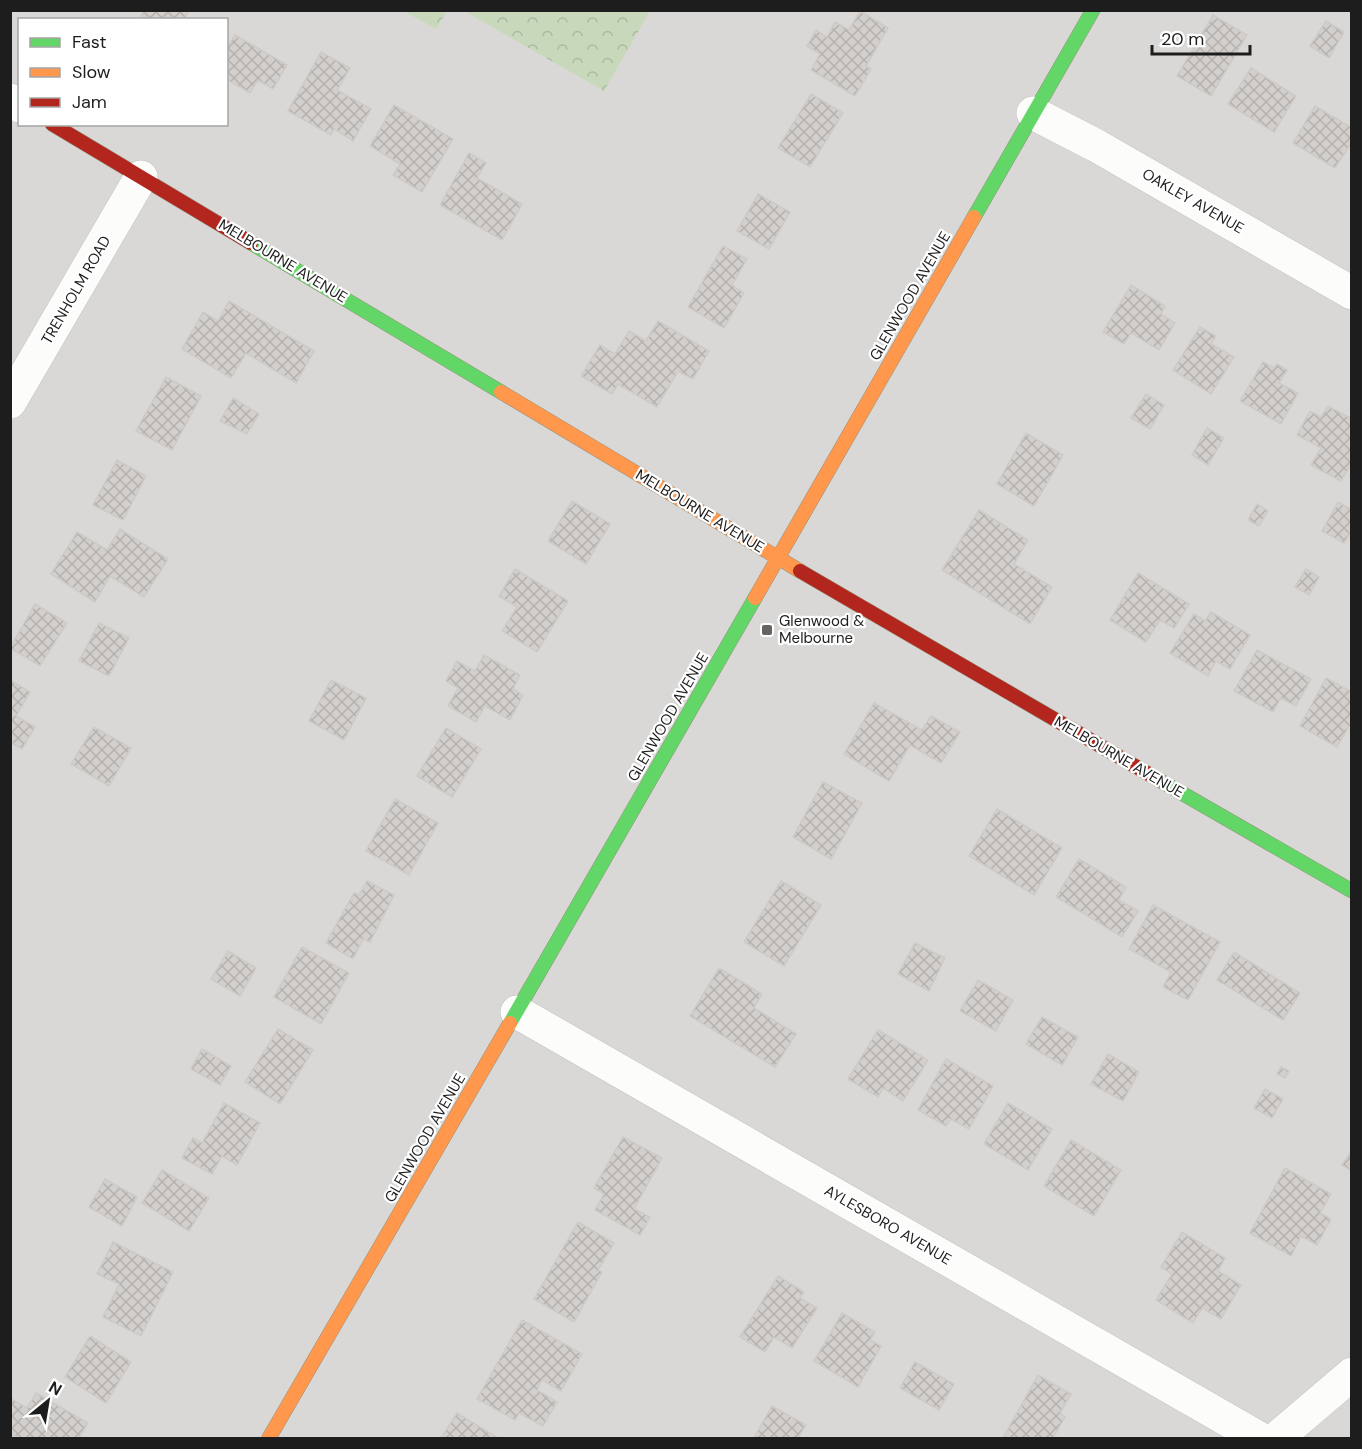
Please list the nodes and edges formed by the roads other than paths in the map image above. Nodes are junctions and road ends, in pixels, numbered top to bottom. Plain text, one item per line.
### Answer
1 (1094, 10) edge
2 (1033, 113) junction
3 (55, 126) edge
4 (141, 177) junction
5 (1352, 293) edge
6 (10, 402) edge
7 (778, 557) junction
8 (1352, 891) edge
9 (517, 1011) junction
10 (1352, 1374) edge
11 (269, 1438) edge
12 (1259, 1438) edge
13 (1277, 1438) edge

1 - 2 street, GLENWOOD AVENUE
2 - 5 street, OAKLEY AVENUE
2 - 7 street, GLENWOOD AVENUE
3 - 4 street, MELBOURNE AVENUE
4 - 6 street, TRENHOLM ROAD
4 - 7 street, MELBOURNE AVENUE
7 - 8 street, MELBOURNE AVENUE
7 - 9 street, GLENWOOD AVENUE
9 - 11 street, GLENWOOD AVENUE
9 - 12 street, AYLESBORO AVENUE
10 - 13 street

